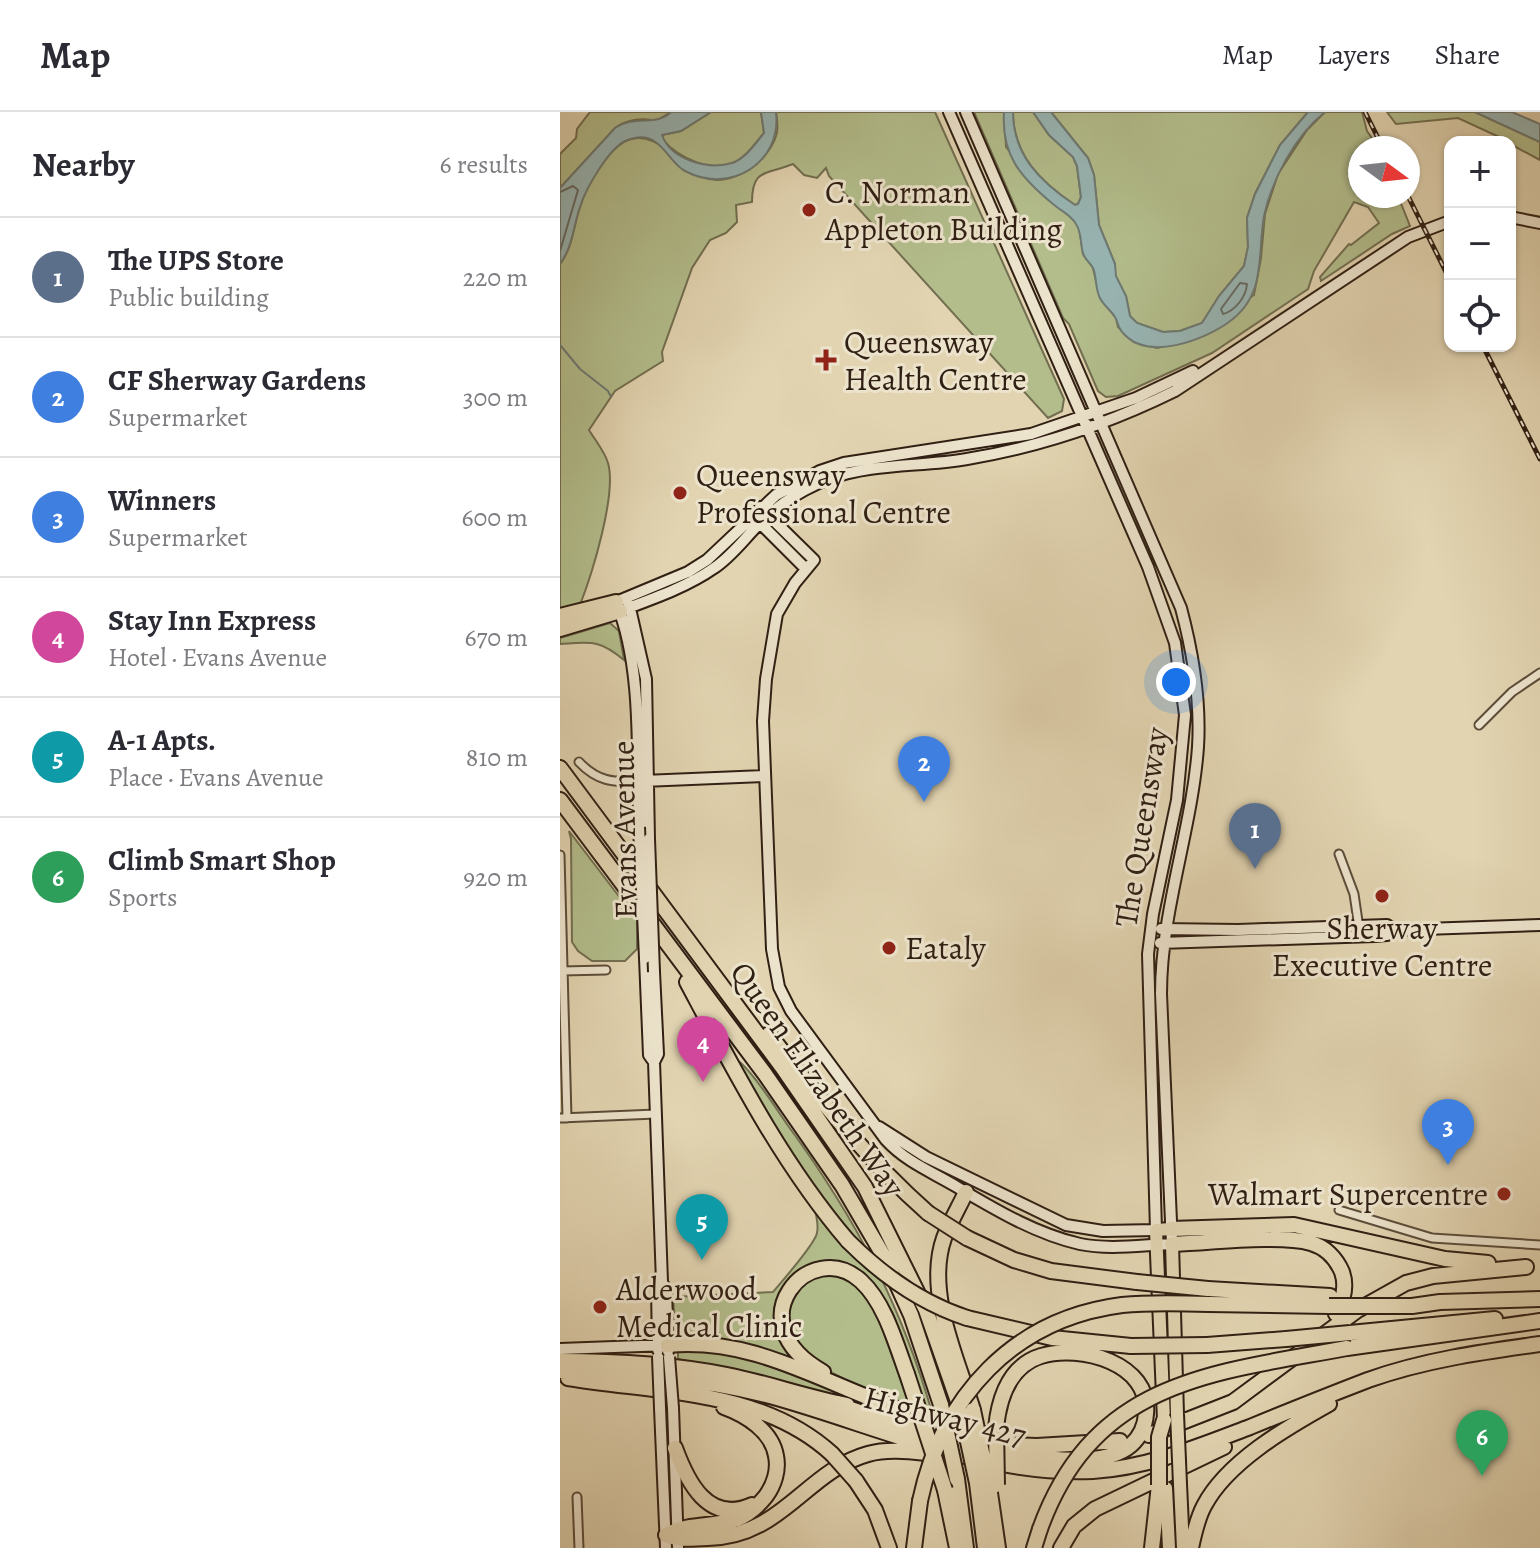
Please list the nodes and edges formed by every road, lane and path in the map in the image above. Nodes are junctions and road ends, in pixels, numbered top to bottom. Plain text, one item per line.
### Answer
1 (949, 112) edge
2 (966, 112) edge
3 (1516, 218) edge
4 (1444, 223) edge
5 (1540, 223) edge
6 (1220, 358) junction
7 (1097, 412) junction
8 (1083, 417) junction
9 (1102, 424) junction
10 (1089, 429) junction
11 (760, 515) junction
12 (806, 569) junction
13 (624, 605) junction
14 (560, 616) edge
15 (560, 629) edge
16 (1540, 673) edge
17 (1479, 725) dead end
18 (579, 762) dead end
19 (560, 768) edge
20 (765, 776) junction
21 (644, 781) junction
22 (560, 800) edge
23 (1177, 800) junction
24 (1187, 820) junction
25 (1339, 854) dead end
26 (560, 855) edge
27 (660, 905) junction
28 (1540, 925) edge
29 (1151, 929) junction
30 (1165, 929) junction
31 (1359, 931) junction
32 (561, 934) edge
33 (664, 940) junction
34 (1149, 943) junction
35 (1164, 944) junction
36 (606, 970) dead end
37 (562, 971) junction
38 (562, 1025) edge
39 (654, 1062) junction
40 (656, 1114) junction
41 (564, 1118) edge
42 (964, 1183) junction
43 (1339, 1210) dead end
44 (1171, 1229) junction
45 (1156, 1230) junction
46 (1164, 1244) junction
47 (1540, 1245) edge
48 (1533, 1268) edge
49 (1208, 1296) junction
50 (1540, 1299) edge
51 (1540, 1321) edge
52 (1349, 1341) junction
53 (1540, 1344) edge
54 (560, 1349) edge
55 (663, 1351) junction
56 (560, 1361) edge
57 (560, 1371) edge
58 (1273, 1374) junction
59 (560, 1377) edge
60 (1371, 1380) junction
61 (690, 1395) junction
62 (876, 1401) junction
63 (838, 1403) junction
64 (1311, 1403) junction
65 (967, 1412) junction
66 (1170, 1417) junction
67 (1149, 1435) dead end
68 (1120, 1441) dead end
69 (1051, 1445) junction
70 (675, 1448) junction
71 (963, 1456) junction
72 (988, 1485) junction
73 (1162, 1486) junction
74 (766, 1496) junction
75 (577, 1497) dead end
76 (676, 1541) edge
77 (993, 1547) edge
78 (579, 1548) edge
79 (889, 1548) edge
80 (914, 1548) edge
81 (957, 1548) edge
82 (966, 1548) edge
83 (1034, 1548) edge
84 (1061, 1548) edge
85 (1152, 1548) edge
86 (1169, 1548) edge
87 (1183, 1548) edge
88 (1191, 1548) edge

1 - 8 main road, The Queensway
2 - 7 main road, The Queensway
3 - 5 main road
4 - 6 main road
6 - 7 main road
6 - 9 main road
7 - 8 main road
7 - 9 main road, The Queensway
8 - 10 main road, The Queensway
8 - 11 main road
9 - 10 main road
9 - 24 main road, The Queensway
10 - 11 main road
10 - 23 main road, The Queensway
11 - 12 main road
11 - 12 main road
11 - 13 main road
12 - 20 main road
13 - 14 highway
13 - 15 highway
13 - 21 main road, Evans Avenue
16 - 17 street
18 - 21 street
19 - 27 highway, Queen Elizabeth Way
20 - 21 main road
20 - 42 main road
21 - 39 main road, Evans Avenue, bridge
21 - 39 main road, Evans Avenue, bridge
22 - 33 highway, Queen Elizabeth Way
23 - 24 main road
23 - 29 main road, The Queensway
24 - 30 main road, The Queensway
25 - 31 street
26 - 32 street
27 - 49 highway, bridge
27 - 65 highway, Queen Elizabeth Way
28 - 31 main road
29 - 30 main road
29 - 34 main road, The Queensway
30 - 31 main road
30 - 35 main road, The Queensway
31 - 35 main road
32 - 37 street
33 - 52 highway, bridge
33 - 82 highway, Queen Elizabeth Way, bridge
34 - 35 main road
34 - 45 main road, The Queensway
35 - 44 main road, The Queensway
36 - 37 street
37 - 38 street
38 - 41 street
39 - 40 main road, Evans Avenue
40 - 41 street
40 - 55 main road, Evans Avenue
42 - 45 main road
42 - 46 main road
42 - 65 highway
43 - 47 street
44 - 45 main road
44 - 46 main road, The Queensway
44 - 48 highway
45 - 46 main road, The Queensway
46 - 58 highway
46 - 66 main road, The Queensway
48 - 58 highway
49 - 50 highway
49 - 80 highway, bridge
51 - 52 highway
52 - 83 highway, bridge
53 - 60 highway
54 - 55 main road
55 - 62 highway
55 - 70 main road, Evans Avenue, bridge
55 - 76 main road, Evans Avenue, bridge
56 - 63 highway, Highway 427
57 - 71 highway, Highway 427
58 - 67 highway
59 - 61 highway
60 - 64 highway
60 - 88 highway
61 - 74 highway
61 - 79 highway, bridge
62 - 69 highway
62 - 81 highway, bridge
63 - 69 highway, Highway 427
63 - 72 highway, bridge
64 - 71 highway, Highway 427
64 - 84 highway
65 - 72 highway, Queen Elizabeth Way, bridge
66 - 73 highway, bridge
66 - 87 main road, The Queensway, bridge
68 - 69 highway, Highway 427
70 - 74 highway
70 - 76 main road, Evans Avenue
71 - 76 highway
72 - 77 highway, Queen Elizabeth Way
73 - 85 highway
73 - 86 main road
74 - 76 highway
75 - 78 street

